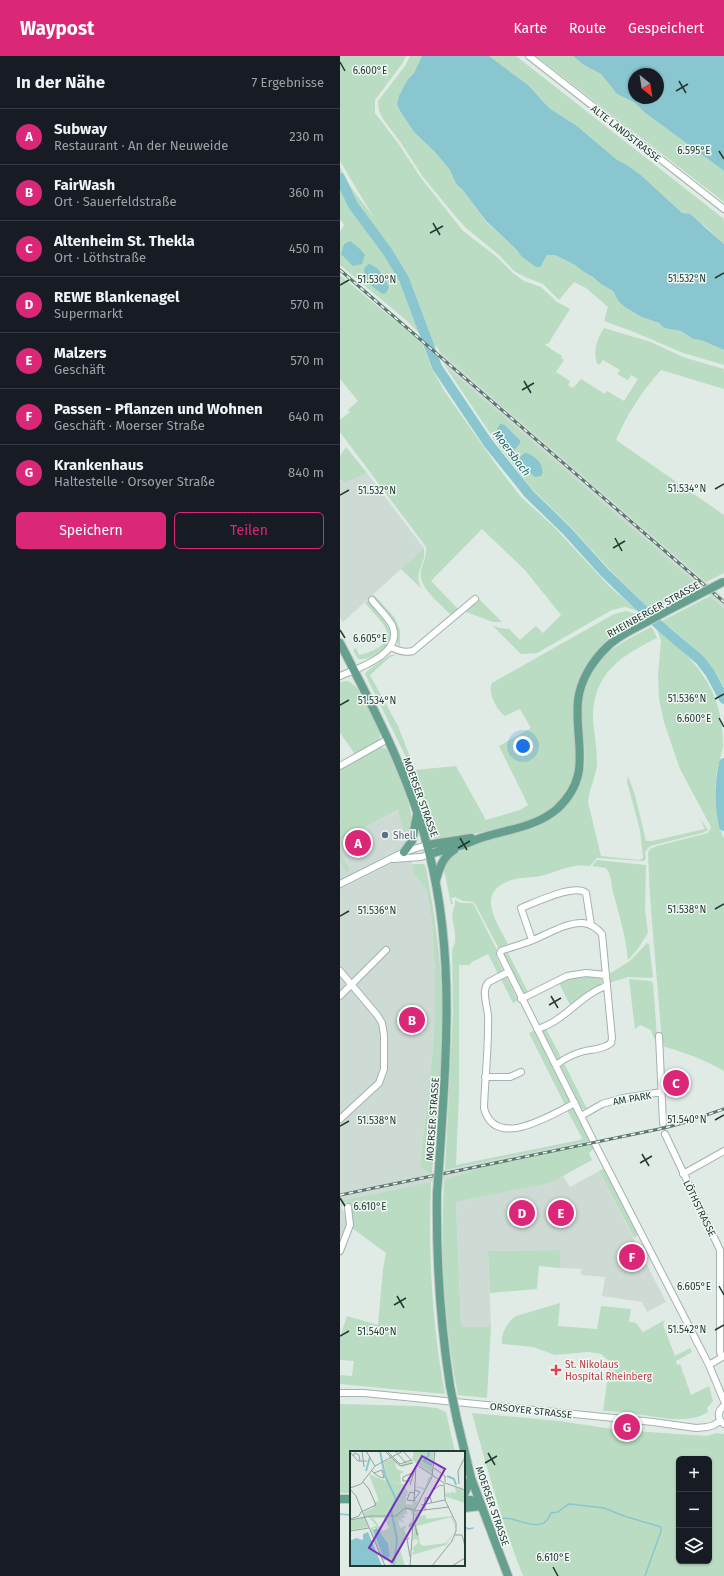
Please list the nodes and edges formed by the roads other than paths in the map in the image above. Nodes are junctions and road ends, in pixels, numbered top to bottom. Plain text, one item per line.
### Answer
1 (529, 56) edge
2 (724, 209) edge
3 (724, 582) edge
4 (475, 599) dead end
5 (372, 600) dead end
6 (340, 644) edge
7 (390, 647) junction
8 (340, 652) edge
9 (340, 658) edge
10 (354, 670) junction
11 (340, 676) edge
12 (388, 738) junction
13 (340, 766) edge
14 (417, 814) junction
15 (484, 837) junction
16 (427, 845) junction
17 (460, 846) junction
18 (404, 852) junction
19 (430, 854) junction
20 (391, 859) junction
21 (436, 882) junction
22 (340, 884) edge
23 (591, 925) junction
24 (532, 940) junction
25 (386, 950) dead end
26 (340, 971) edge
27 (508, 972) junction
28 (605, 975) junction
29 (352, 985) junction
30 (606, 986) junction
31 (340, 996) edge
32 (522, 999) junction
33 (537, 1029) junction
34 (659, 1036) dead end
35 (556, 1065) junction
36 (521, 1072) dead end
37 (486, 1077) junction
38 (662, 1092) junction
39 (574, 1103) junction
40 (581, 1116) junction
41 (340, 1119) edge
42 (663, 1123) dead end
43 (665, 1134) dead end
44 (724, 1151) edge
45 (683, 1174) junction
46 (348, 1207) dead end
47 (340, 1251) edge
48 (722, 1251) edge
49 (723, 1283) edge
50 (723, 1356) edge
51 (709, 1364) junction
52 (340, 1393) edge
53 (724, 1401) edge
54 (724, 1406) edge
55 (722, 1422) edge
56 (464, 1451) edge
57 (465, 1453) edge
58 (471, 1478) junction
59 (465, 1493) edge
60 (340, 1498) edge
61 (350, 1499) edge
62 (465, 1500) edge
63 (480, 1505) junction
64 (465, 1508) edge
65 (508, 1576) edge

1 - 2 street, ALTE LANDSTRASSE
3 - 15 main road, RHEINBERGER STRASSE, bridge
4 - 7 street
5 - 7 street
6 - 10 main road, MOERSER STRASSE
7 - 10 street
8 - 9 main road
10 - 11 street
10 - 12 main road, MOERSER STRASSE
12 - 13 street
12 - 14 main road, MOERSER STRASSE
14 - 16 main road, MOERSER STRASSE
14 - 18 main road
15 - 16 main road, RHEINBERGER STRASSE
15 - 17 main road, RHEINBERGER STRASSE
16 - 18 street
16 - 19 main road, MOERSER STRASSE
17 - 19 main road, RHEINBERGER STRASSE
17 - 21 main road
18 - 20 street
19 - 20 street
19 - 21 main road, MOERSER STRASSE
20 - 22 street
21 - 56 main road, MOERSER STRASSE, bridge
23 - 24 street
23 - 24 street
23 - 28 street
24 - 27 street
25 - 29 street
26 - 29 street
27 - 32 street
27 - 37 street
28 - 30 street
28 - 32 street
29 - 31 street
29 - 41 street
30 - 33 street
30 - 35 street
32 - 33 street
33 - 35 street
34 - 38 street
35 - 39 street
36 - 37 street
37 - 39 street
38 - 40 street, AM PARK
38 - 42 street
39 - 40 street
40 - 51 street
43 - 45 street, LÖTHSTRASSE
44 - 45 street
45 - 48 street, LÖTHSTRASSE
46 - 47 street
48 - 49 street, LÖTHSTRASSE
49 - 50 street, LÖTHSTRASSE
50 - 51 street
51 - 53 street
52 - 55 street, ORSOYER STRASSE
54 - 55 street
57 - 58 main road, MOERSER STRASSE, bridge
58 - 59 main road
58 - 63 main road, MOERSER STRASSE
60 - 61 main road
62 - 63 main road
63 - 64 main road
63 - 65 main road, MOERSER STRASSE

